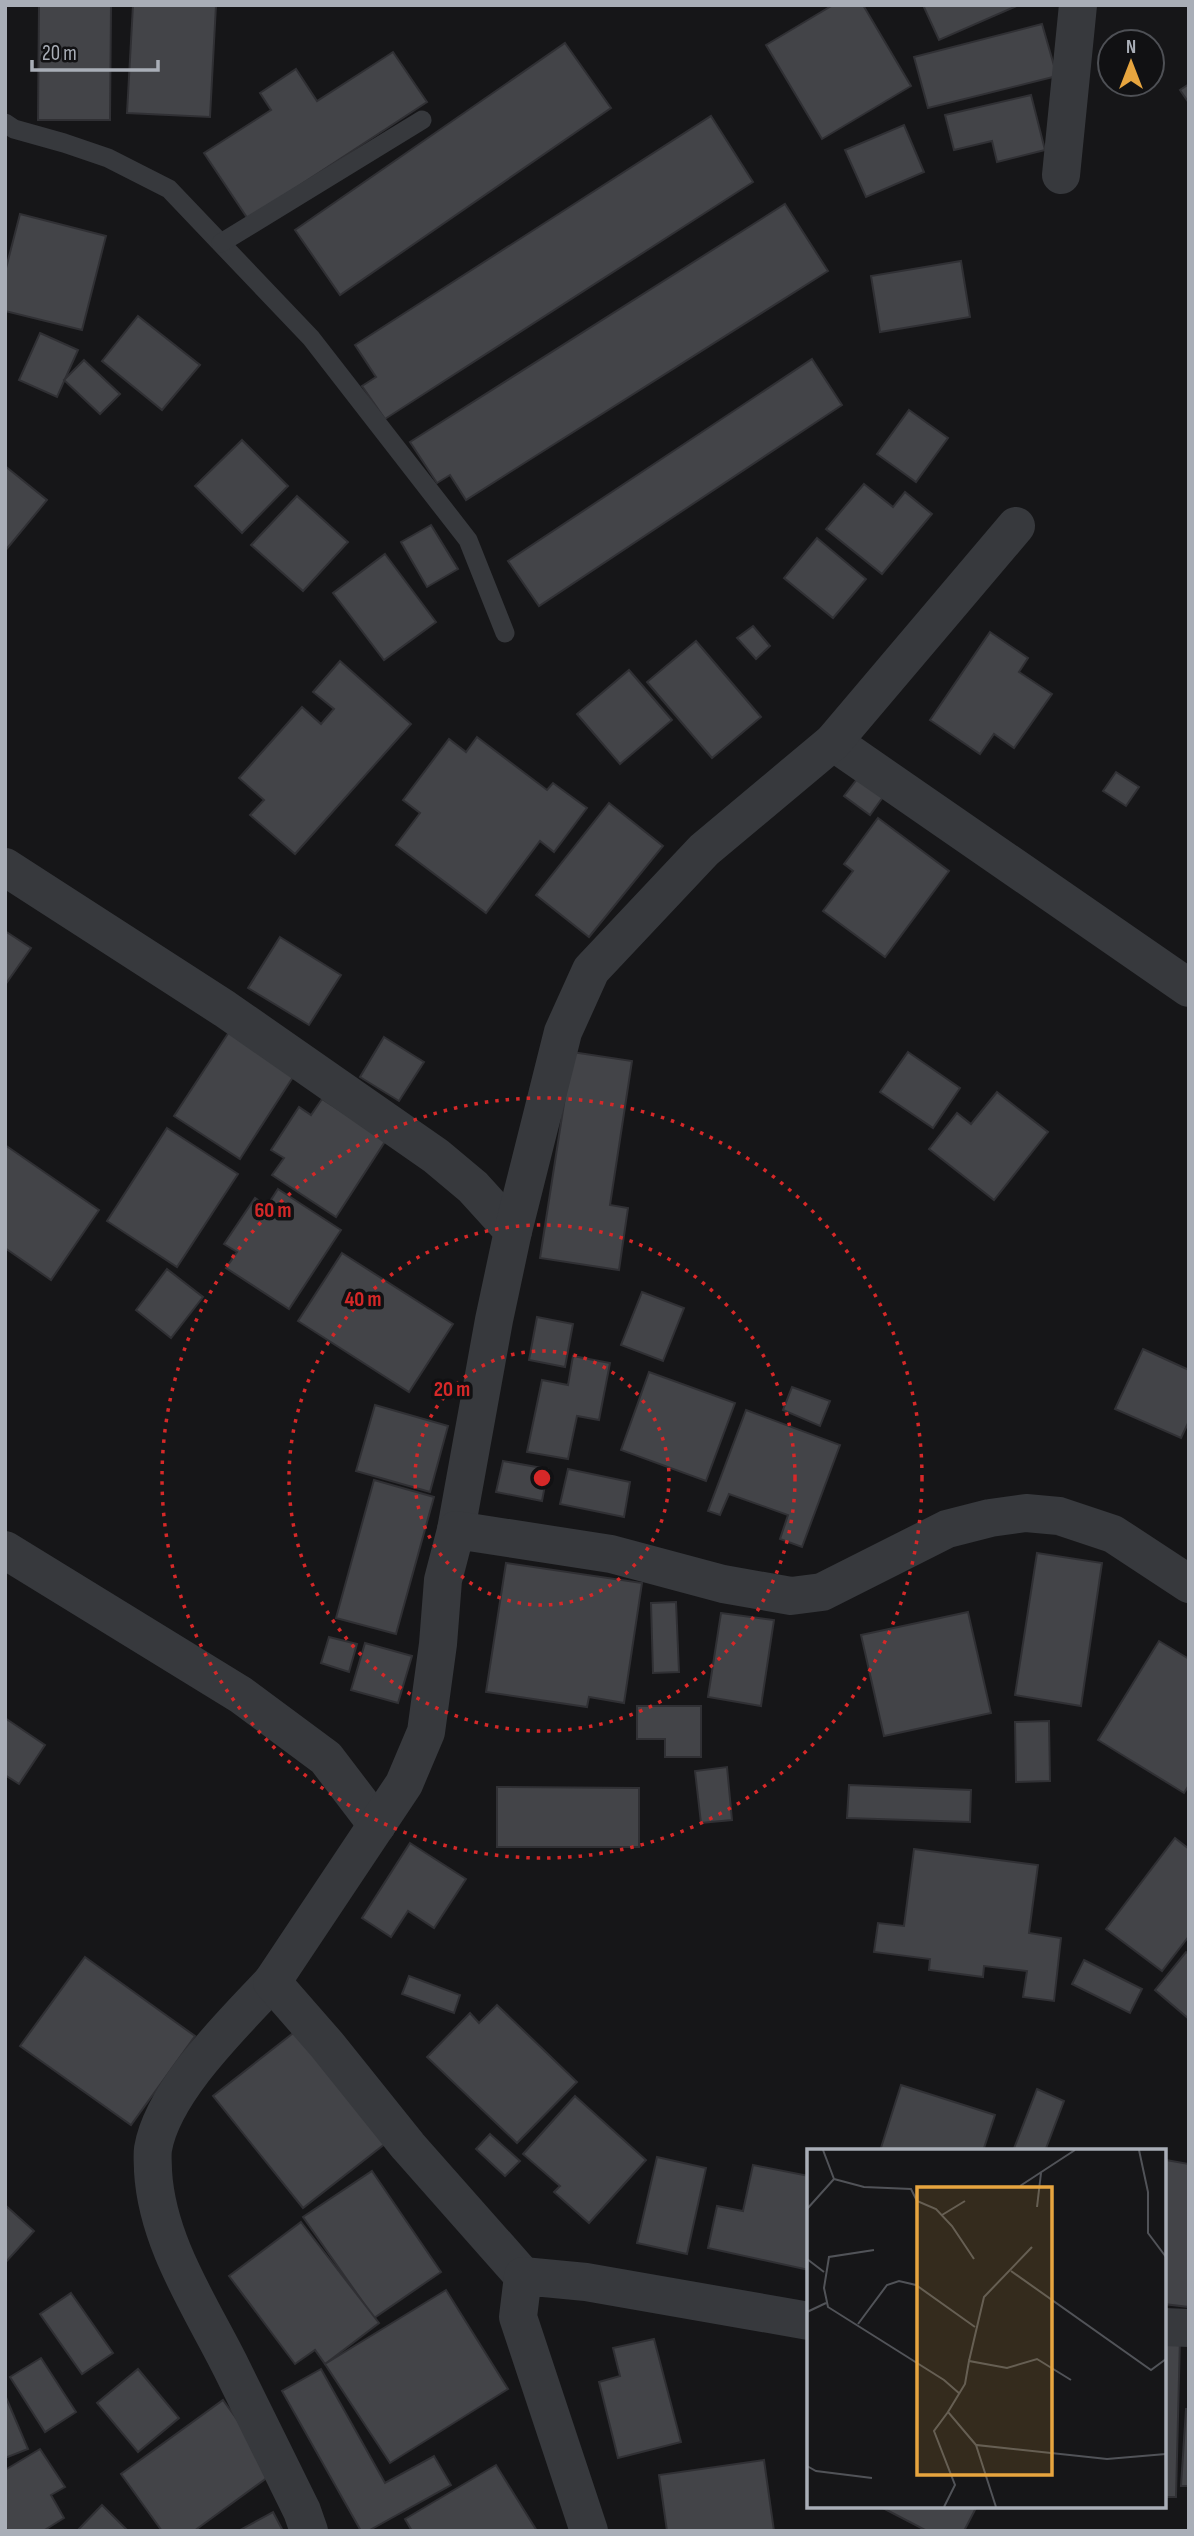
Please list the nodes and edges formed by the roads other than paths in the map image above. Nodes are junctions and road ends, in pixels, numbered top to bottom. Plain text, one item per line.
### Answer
1 (1078, 5) edge
2 (422, 120) dead end
3 (5, 123) edge
4 (1062, 175) dead end
5 (221, 243) junction
6 (1016, 526) dead end
7 (505, 634) dead end
8 (833, 742) junction
9 (5, 867) edge
10 (1189, 988) edge
11 (513, 1231) junction
12 (456, 1530) junction
13 (5, 1550) edge
14 (1189, 1584) edge
15 (377, 1825) junction
16 (272, 1982) junction
17 (523, 2276) junction
18 (807, 2321) edge
19 (1166, 2327) edge
20 (1189, 2328) edge
21 (309, 2531) edge
22 (589, 2531) edge

1 - 4 street
2 - 5 lane
3 - 5 lane
5 - 7 lane
6 - 8 street
8 - 10 street
8 - 11 street
9 - 11 street
11 - 12 street
12 - 14 street
12 - 15 street
13 - 15 street
15 - 16 street
16 - 17 street
16 - 21 street
17 - 18 street
17 - 22 street
19 - 20 street

